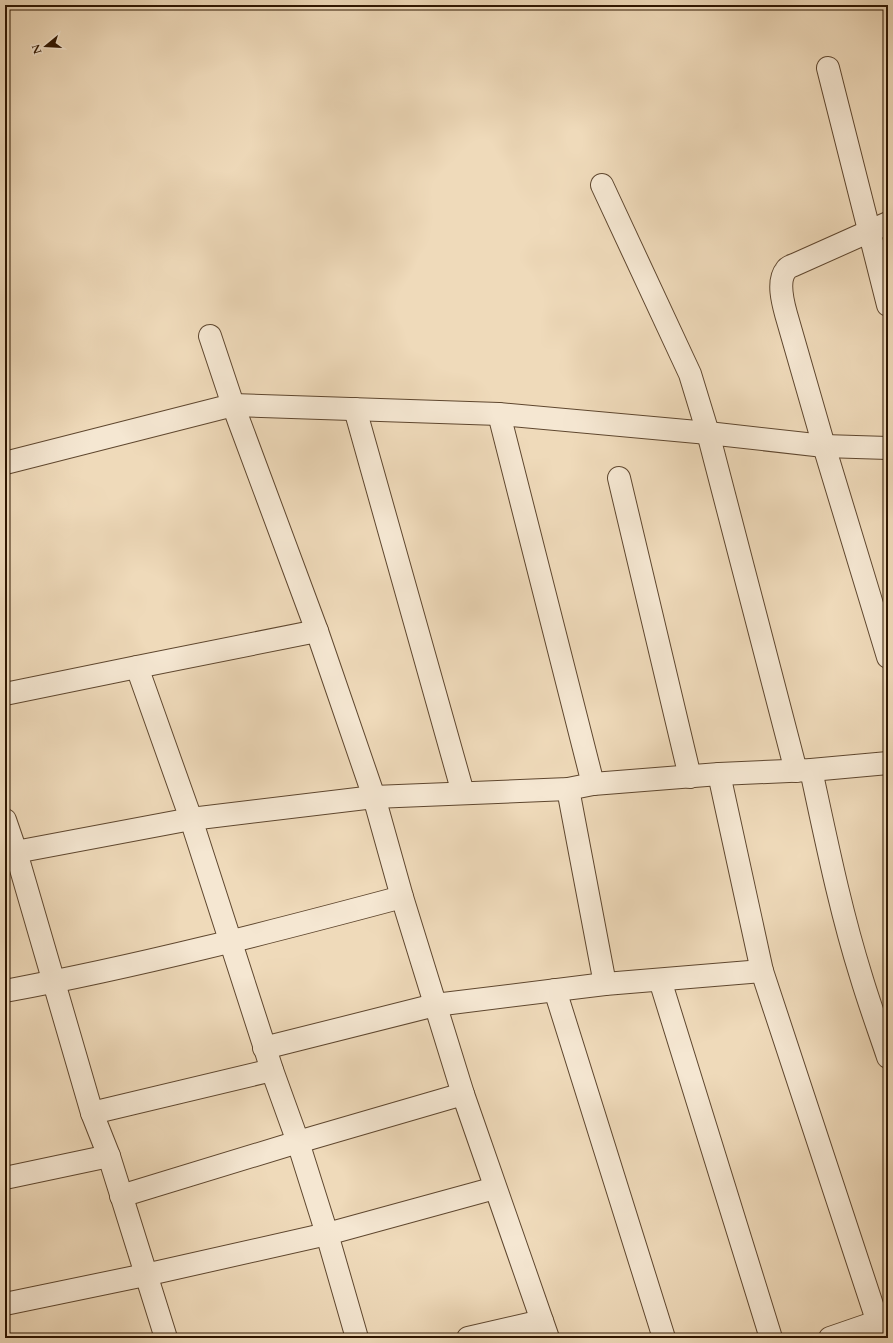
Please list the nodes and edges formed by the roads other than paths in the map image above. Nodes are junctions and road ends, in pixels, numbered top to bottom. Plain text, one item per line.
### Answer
1 (828, 68) dead end
2 (602, 185) dead end
3 (879, 227) edge
4 (888, 305) edge
5 (210, 336) dead end
6 (233, 405) junction
7 (355, 409) junction
8 (499, 414) junction
9 (708, 433) junction
10 (824, 446) junction
11 (888, 448) edge
12 (5, 463) edge
13 (619, 478) dead end
14 (317, 631) junction
15 (888, 657) edge
16 (137, 667) junction
17 (5, 694) edge
18 (888, 763) edge
19 (803, 771) junction
20 (719, 774) junction
21 (690, 777) junction
22 (593, 784) junction
23 (568, 789) junction
24 (463, 793) junction
25 (374, 797) junction
26 (191, 819) junction
27 (5, 820) edge
28 (11, 853) edge
29 (402, 898) junction
30 (230, 942) junction
31 (762, 971) junction
32 (660, 980) junction
33 (54, 982) junction
34 (605, 984) junction
35 (555, 990) junction
36 (5, 991) edge
37 (879, 1001) edge
38 (435, 1005) junction
39 (264, 1048) junction
40 (888, 1057) edge
41 (272, 1070) junction
42 (463, 1094) junction
43 (92, 1112) junction
44 (298, 1142) junction
45 (109, 1156) junction
46 (5, 1178) edge
47 (495, 1188) junction
48 (121, 1196) junction
49 (327, 1234) junction
50 (145, 1275) junction
51 (5, 1304) edge
52 (883, 1326) edge
53 (545, 1330) edge
54 (166, 1338) edge
55 (357, 1338) edge
56 (468, 1338) edge
57 (664, 1338) edge
58 (771, 1338) edge
59 (830, 1338) edge

1 - 3 street
2 - 9 street
3 - 4 street
3 - 10 street
5 - 6 street
6 - 7 street
6 - 12 street
6 - 14 street
7 - 8 street
7 - 24 street
8 - 9 street
8 - 22 street
9 - 10 street
9 - 19 street
10 - 11 street
10 - 15 street
13 - 21 street
14 - 16 street
14 - 25 street
16 - 17 street
16 - 26 street
18 - 19 street
19 - 20 street
19 - 37 street
20 - 21 street
20 - 31 street
21 - 22 street
22 - 23 street
23 - 24 street
23 - 34 street
24 - 25 street
25 - 26 street
25 - 29 street
26 - 28 street
26 - 30 street
27 - 28 street
28 - 33 street
29 - 30 street
29 - 38 street
30 - 33 street
30 - 39 street
31 - 32 street
31 - 52 street
32 - 34 street
32 - 58 street
33 - 36 street
33 - 43 street
34 - 35 street
35 - 38 street
35 - 57 street
37 - 40 street
38 - 39 street
38 - 42 street
39 - 41 street
41 - 43 street
41 - 44 street
42 - 44 street
42 - 47 street
43 - 45 street
44 - 48 street
44 - 49 street
45 - 46 street
45 - 48 street
47 - 49 street
47 - 53 street
48 - 50 street
49 - 50 street
49 - 55 street
50 - 51 street
50 - 54 street
52 - 59 street
53 - 56 street

